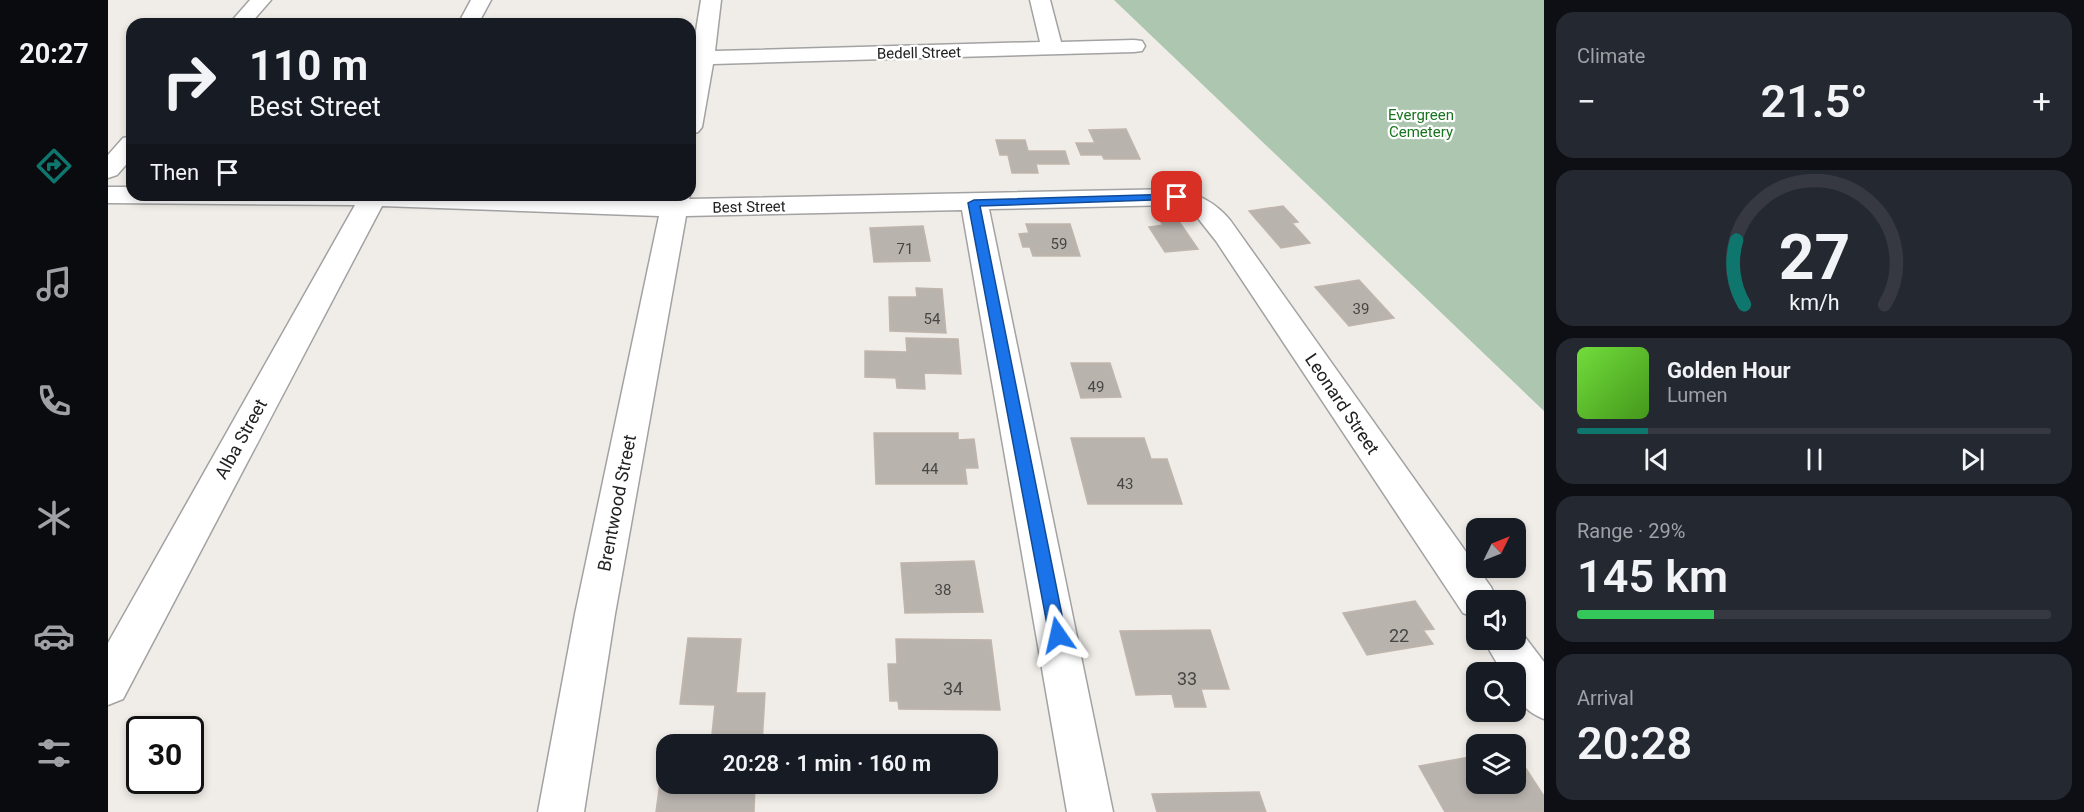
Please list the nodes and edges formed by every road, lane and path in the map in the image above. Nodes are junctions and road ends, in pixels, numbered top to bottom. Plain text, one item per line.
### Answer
1 (261, 0) edge
2 (481, 0) edge
3 (711, 0) edge
4 (1040, 0) edge
5 (244, 18) edge
6 (471, 18) edge
7 (1134, 46) dead end
8 (1052, 48) junction
9 (703, 58) junction
10 (696, 95) edge
11 (126, 150) edge
12 (108, 170) edge
13 (108, 195) edge
14 (126, 195) edge
15 (371, 201) edge
16 (676, 201) edge
17 (974, 203) junction
18 (1207, 210) joint
19 (1470, 590) edge
20 (1511, 650) edge
21 (108, 684) edge
22 (1544, 698) edge
23 (561, 812) edge
24 (1089, 812) edge

1 - 5 street
2 - 6 street
3 - 9 street
4 - 8 street
7 - 8 street, Bedell Street
8 - 9 street, Bedell Street
9 - 10 street
11 - 12 street
13 - 14 street, Best Street
15 - 21 street, Alba Street
16 - 17 street, Best Street
16 - 23 street, Brentwood Street
17 - 18 street, Best Street
17 - 24 street
18 - 19 street, Leonard Street
20 - 22 street

